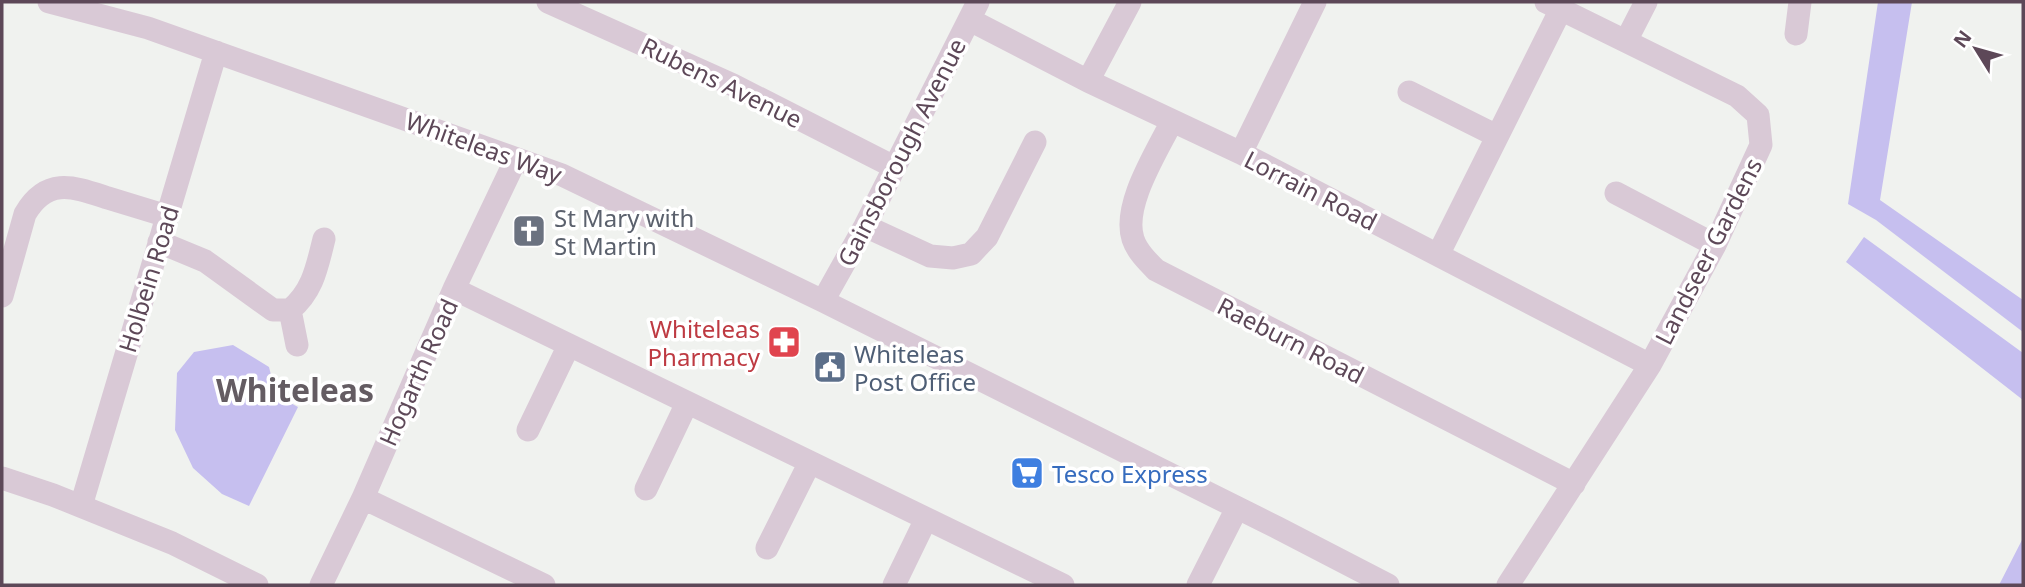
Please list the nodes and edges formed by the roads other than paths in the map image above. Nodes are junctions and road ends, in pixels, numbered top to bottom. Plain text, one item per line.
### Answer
1 (48, 2) edge
2 (548, 2) edge
3 (1130, 2) edge
4 (1315, 2) edge
5 (1646, 2) edge
6 (1800, 2) edge
7 (1554, 5) edge
8 (974, 11) edge
9 (1796, 34) dead end
10 (1626, 41) junction
11 (216, 52) junction
12 (1088, 81) junction
13 (1409, 92) dead end
14 (1172, 121) junction
15 (1497, 136) junction
16 (1035, 142) dead end
17 (1241, 153) junction
18 (516, 159) junction
19 (894, 167) junction
20 (1616, 193) dead end
21 (167, 216) junction
22 (865, 226) junction
23 (324, 239) dead end
24 (159, 242) junction
25 (1715, 245) junction
26 (1438, 255) junction
27 (454, 289) junction
28 (2, 296) edge
29 (823, 301) junction
30 (290, 310) junction
31 (297, 345) dead end
32 (569, 345) junction
33 (1650, 365) junction
34 (687, 403) junction
35 (528, 430) dead end
36 (810, 462) junction
37 (2, 478) edge
38 (1574, 484) junction
39 (646, 489) dead end
40 (363, 498) junction
41 (81, 506) junction
42 (1237, 508) junction
43 (926, 519) junction
44 (767, 548) dead end
45 (1051, 583) edge
46 (257, 585) edge
47 (321, 585) edge
48 (544, 585) edge
49 (894, 585) edge
50 (1198, 585) edge
51 (1388, 585) edge
52 (1508, 585) edge

1 - 11 street, Whiteleas Way
2 - 19 street, Rubens Avenue
3 - 12 street
4 - 17 street
5 - 10 street
6 - 9 street
7 - 10 street, Landseer Gardens
7 - 15 street
8 - 12 street, Lorrain Road
8 - 19 street, Gainsborough Avenue
10 - 25 street, Landseer Gardens
11 - 18 street, Whiteleas Way
11 - 21 street, Holbein Road
12 - 14 street, Lorrain Road
13 - 15 street
14 - 17 street, Lorrain Road
14 - 38 street, Raeburn Road
15 - 26 street
16 - 22 street
17 - 26 street, Lorrain Road
18 - 27 street, Hogarth Road
18 - 29 street, Whiteleas Way
19 - 22 street, Gainsborough Avenue
20 - 25 street
21 - 24 street, Holbein Road
21 - 28 street
22 - 29 street, Gainsborough Avenue
23 - 30 street
24 - 30 street
24 - 41 street, Holbein Road
25 - 33 street, Landseer Gardens
26 - 33 street, Lorrain Road
27 - 32 street
27 - 40 street, Hogarth Road
29 - 42 street, Whiteleas Way
30 - 31 street
32 - 34 street
32 - 35 street
33 - 38 street, Landseer Gardens
34 - 36 street
34 - 39 street
36 - 43 street
36 - 44 street
37 - 41 street
38 - 52 street, Landseer Gardens
40 - 47 street, Hogarth Road
40 - 48 street
41 - 46 street
42 - 50 street
42 - 51 street, Whiteleas Way
43 - 45 street
43 - 49 street

